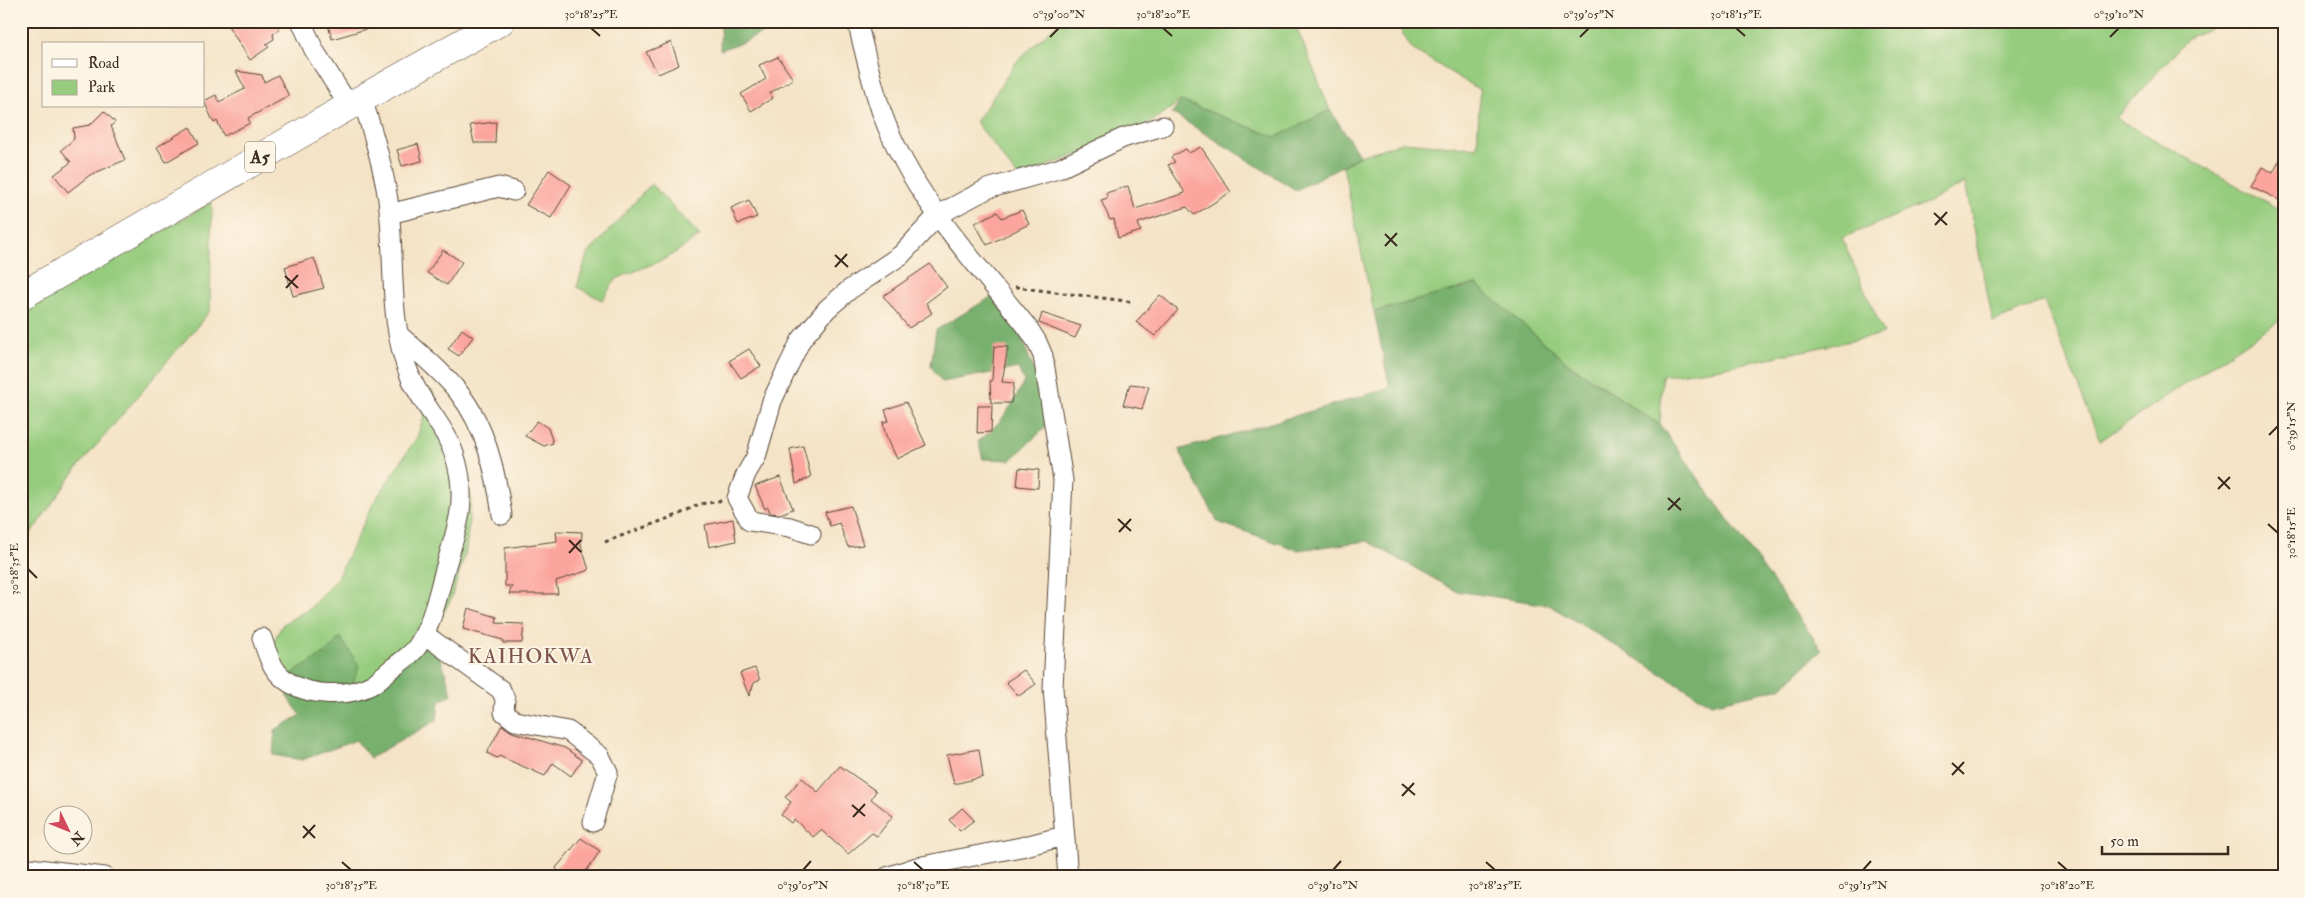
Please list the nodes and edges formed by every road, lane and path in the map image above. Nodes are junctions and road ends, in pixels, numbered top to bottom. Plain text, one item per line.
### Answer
1 (301, 21) edge
2 (501, 21) edge
3 (857, 21) edge
4 (356, 102) junction
5 (1163, 126) dead end
6 (514, 191) dead end
7 (389, 214) junction
8 (938, 215) junction
9 (992, 284) junction
10 (21, 296) edge
11 (1134, 302) dead end
12 (398, 334) junction
13 (738, 498) junction
14 (502, 515) dead end
15 (811, 534) dead end
16 (605, 542) dead end
17 (424, 634) junction
18 (262, 638) dead end
19 (593, 822) dead end
20 (1064, 836) junction
21 (21, 867) edge
22 (105, 877) edge
23 (887, 877) edge
24 (1068, 877) edge

1 - 4 street
2 - 4 highway, A5
3 - 8 street
4 - 7 street
4 - 10 highway, A5
5 - 8 street
6 - 7 street
7 - 12 street
8 - 9 street
8 - 13 street
9 - 11 path
9 - 20 street
12 - 14 street
12 - 17 street
13 - 15 street
13 - 16 path
17 - 18 street
17 - 19 street
20 - 23 street
20 - 24 street
21 - 22 street

